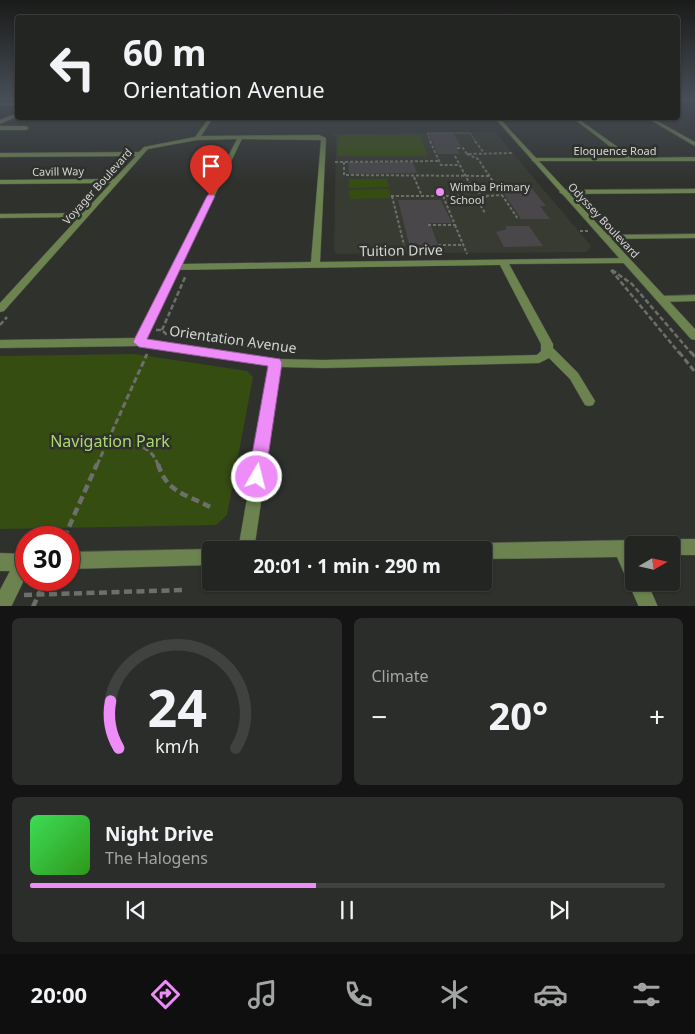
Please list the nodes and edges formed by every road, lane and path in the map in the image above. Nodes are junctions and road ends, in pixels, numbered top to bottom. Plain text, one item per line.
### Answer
1 (503, 126) edge
2 (586, 126) edge
3 (664, 126) edge
4 (197, 127) dead end
5 (205, 127) joint
6 (0, 128) edge
7 (26, 128) dead end
8 (197, 138) junction
9 (240, 138) junction
10 (695, 144) edge
11 (457, 148) dead end
12 (484, 153) junction
13 (514, 153) dead end
14 (140, 154) junction
15 (467, 154) junction
16 (0, 155) edge
17 (455, 156) dead end
18 (695, 159) edge
19 (534, 160) junction
20 (632, 160) junction
21 (438, 161) junction
22 (335, 162) dead end
23 (344, 162) junction
24 (459, 165) junction
25 (490, 176) junction
26 (414, 177) junction
27 (465, 177) junction
28 (116, 181) junction
29 (0, 182) edge
30 (473, 191) junction
31 (695, 191) edge
32 (562, 192) junction
33 (502, 195) junction
34 (422, 196) junction
35 (443, 196) junction
36 (463, 196) junction
37 (486, 196) junction
38 (478, 200) junction
39 (485, 213) dead end
40 (86, 215) junction
41 (0, 216) edge
42 (518, 219) dead end
43 (455, 225) junction
44 (428, 226) dead end
45 (695, 236) edge
46 (605, 237) junction
47 (404, 245) dead end
48 (438, 245) dead end
49 (463, 245) junction
50 (467, 254) dead end
51 (626, 260) junction
52 (504, 262) junction
53 (315, 265) junction
54 (176, 268) junction
55 (661, 298) junction
56 (695, 298) edge
57 (0, 309) edge
58 (695, 336) edge
59 (139, 342) junction
60 (0, 344) edge
61 (548, 350) junction
62 (147, 354) dead end
63 (695, 357) edge
64 (276, 363) junction
65 (695, 372) edge
66 (589, 401) dead end
67 (108, 442) junction
68 (210, 507) dead end
69 (70, 526) edge
70 (247, 541) edge
71 (680, 547) edge
72 (695, 547) edge
73 (625, 548) edge
74 (492, 551) edge
75 (202, 557) edge
76 (80, 561) edge
77 (0, 562) edge
78 (15, 562) edge
79 (15, 581) edge
80 (183, 590) dead end
81 (40, 591) edge
82 (641, 591) edge
83 (38, 594) junction
84 (4, 601) edge
85 (33, 606) edge
86 (648, 606) edge

1 - 19 street, Odyssey Boulevard
2 - 20 street
3 - 10 street
4 - 5 street
5 - 8 street
6 - 7 street
8 - 9 street, Voyager Boulevard
8 - 14 street, Voyager Boulevard
9 - 53 street, Voyager Boulevard
9 - 54 street
11 - 15 path
12 - 13 path
12 - 15 path
12 - 21 path
14 - 16 street
14 - 28 street, Voyager Boulevard
15 - 25 path
17 - 24 path
18 - 20 street, Eloquence Road
19 - 20 street, Eloquence Road
19 - 32 street, Odyssey Boulevard
21 - 23 path
21 - 24 path
22 - 23 path
23 - 26 path
24 - 27 path
25 - 27 path
25 - 33 path
26 - 27 path
26 - 34 path
27 - 30 path
28 - 29 street, Cavill Way
28 - 40 street, Voyager Boulevard
30 - 36 path
30 - 37 path
31 - 32 street
32 - 46 street, Odyssey Boulevard
33 - 37 path
33 - 42 path
34 - 35 path
34 - 47 path
35 - 36 path
35 - 43 path
36 - 38 path
37 - 38 path
38 - 39 path
40 - 41 street
40 - 57 street, Voyager Boulevard
43 - 44 path
43 - 49 path
45 - 46 street
46 - 51 street, Odyssey Boulevard
48 - 49 path
49 - 50 path
51 - 52 street, Tuition Drive
51 - 55 street, Odyssey Boulevard
52 - 53 street, Tuition Drive
52 - 61 street
53 - 54 street, Tuition Drive
54 - 59 street
55 - 56 street
55 - 58 street, Odyssey Boulevard
59 - 60 street, Orientation Avenue
59 - 64 street, Orientation Avenue
61 - 64 street, Orientation Avenue
61 - 66 street
62 - 67 path
63 - 65 path
64 - 70 street
67 - 68 path
67 - 69 path
71 - 72 street
73 - 74 street
75 - 76 street
77 - 78 street
79 - 84 street
80 - 83 path
81 - 83 path
82 - 86 street
83 - 84 path
83 - 85 path

